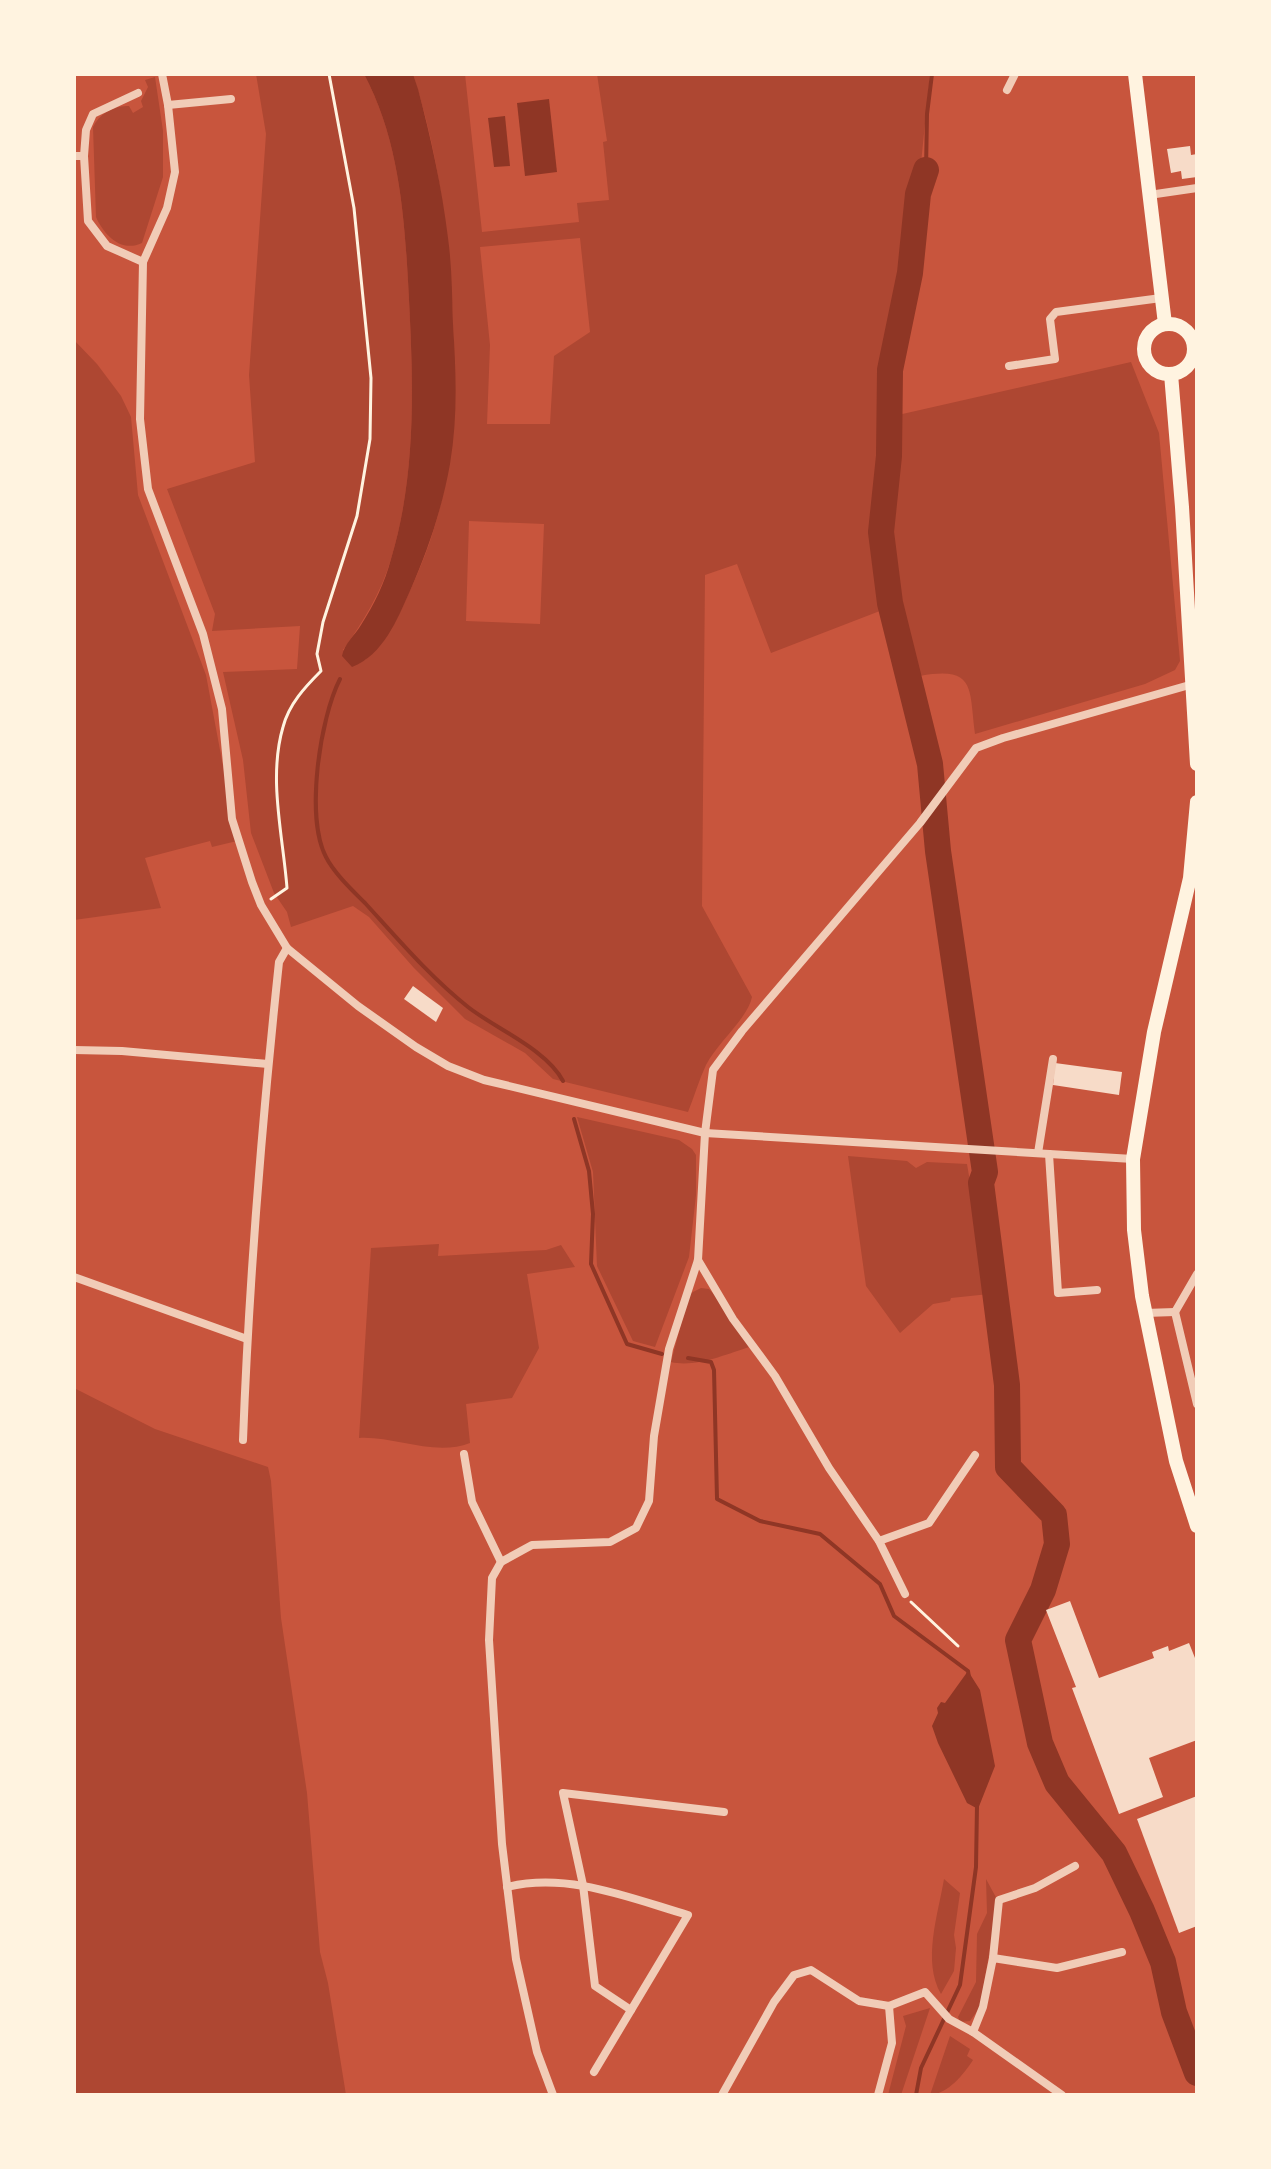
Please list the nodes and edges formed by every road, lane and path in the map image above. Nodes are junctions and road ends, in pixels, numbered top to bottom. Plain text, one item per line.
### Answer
1 (162, 74) edge
2 (329, 74) edge
3 (1015, 74) edge
4 (1135, 74) edge
5 (1007, 90) dead end
6 (138, 93) dead end
7 (231, 99) dead end
8 (168, 105) junction
9 (74, 156) edge
10 (84, 156) junction
11 (1197, 188) edge
12 (1148, 195) junction
13 (143, 262) junction
14 (1161, 298) junction
15 (1165, 324) junction
16 (1195, 352) edge
17 (1009, 366) dead end
18 (1171, 374) junction
19 (1194, 684) junction
20 (1197, 764) edge
21 (1197, 802) edge
22 (261, 905) junction
23 (287, 948) junction
24 (74, 1050) edge
25 (1053, 1059) dead end
26 (268, 1064) junction
27 (705, 1133) junction
28 (1038, 1153) junction
29 (1049, 1154) junction
30 (1133, 1159) junction
31 (698, 1260) junction
32 (1197, 1274) edge
33 (74, 1277) edge
34 (1097, 1290) dead end
35 (1175, 1312) junction
36 (1145, 1313) junction
37 (247, 1339) junction
38 (1195, 1391) edge
39 (1197, 1404) edge
40 (243, 1440) dead end
41 (464, 1454) dead end
42 (975, 1455) dead end
43 (1197, 1526) edge
44 (879, 1541) junction
45 (501, 1562) junction
46 (905, 1594) joint
47 (958, 1646) dead end
48 (724, 1812) dead end
49 (1075, 1866) dead end
50 (583, 1885) junction
51 (507, 1887) junction
52 (1122, 1952) dead end
53 (993, 1958) junction
54 (889, 2006) junction
55 (631, 2010) junction
56 (973, 2032) junction
57 (594, 2072) dead end
58 (553, 2095) edge
59 (722, 2095) edge
60 (878, 2095) edge
61 (1062, 2095) edge

1 - 8 street
2 - 22 path
3 - 5 street
4 - 12 main road
6 - 10 street
7 - 8 street
8 - 13 street
9 - 10 street
10 - 13 street
11 - 12 street
12 - 14 main road
13 - 22 street
14 - 15 main road
14 - 17 street
15 - 16 main road
15 - 18 main road
16 - 18 main road
18 - 19 main road
19 - 20 main road
19 - 27 street
21 - 30 main road
22 - 23 street
23 - 26 street
23 - 27 street
24 - 26 street
25 - 28 street
26 - 37 street
27 - 28 street
27 - 31 street
28 - 29 street
29 - 30 street
29 - 34 street
30 - 36 main road
31 - 44 street
31 - 45 street
32 - 35 street
33 - 37 street
35 - 36 street
35 - 38 street
36 - 43 main road
37 - 40 street
38 - 39 street
41 - 45 street
42 - 44 street
44 - 46 street
45 - 51 street
46 - 47 path
48 - 50 street
49 - 53 street
50 - 51 street
50 - 55 street
50 - 55 street
51 - 58 street
52 - 53 street
53 - 56 street
54 - 56 street
54 - 59 street
54 - 60 street
55 - 57 street
56 - 61 street

